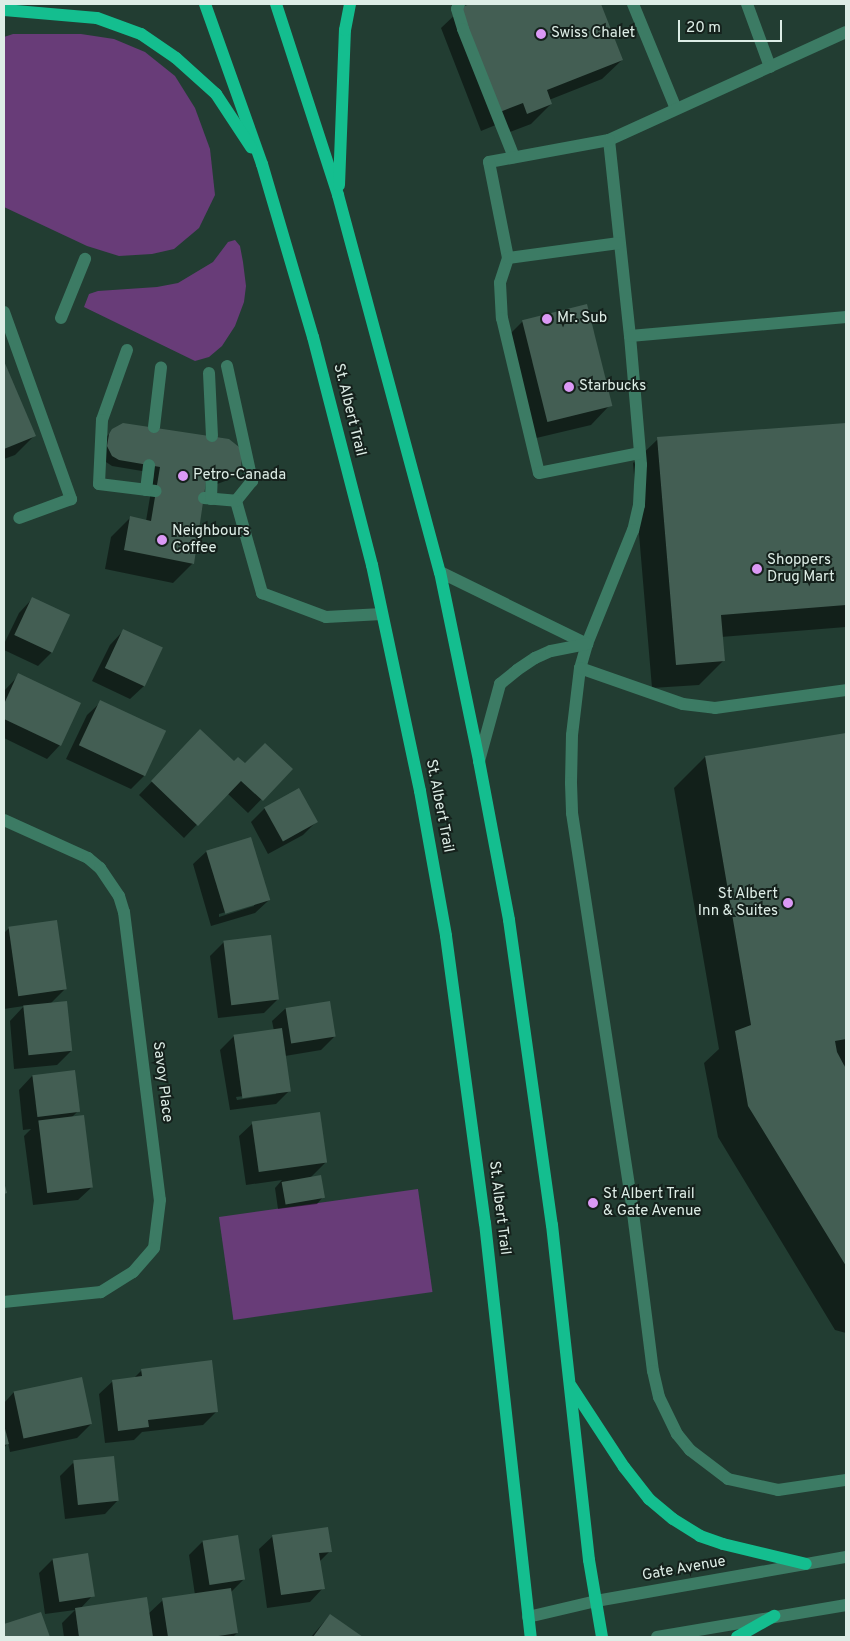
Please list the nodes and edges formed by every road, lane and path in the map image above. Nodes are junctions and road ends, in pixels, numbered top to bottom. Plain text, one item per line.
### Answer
1 (206, 4) edge
2 (276, 4) edge
3 (350, 4) edge
4 (459, 4) edge
5 (632, 4) edge
6 (746, 4) edge
7 (4, 10) edge
8 (846, 32) edge
9 (770, 67) junction
10 (676, 109) junction
11 (609, 140) junction
12 (514, 157) junction
13 (262, 164) junction
14 (338, 195) junction
15 (619, 243) junction
16 (508, 258) junction
17 (85, 259) dead end
18 (4, 312) edge
19 (846, 317) edge
20 (61, 318) dead end
21 (630, 336) junction
22 (127, 350) dead end
23 (227, 366) dead end
24 (161, 367) dead end
25 (209, 373) dead end
26 (154, 428) dead end
27 (212, 436) dead end
28 (639, 453) junction
29 (149, 465) dead end
30 (212, 475) dead end
31 (236, 501) junction
32 (19, 518) dead end
33 (440, 572) junction
34 (382, 614) junction
35 (587, 644) junction
36 (580, 668) junction
37 (846, 690) edge
38 (479, 761) junction
39 (4, 820) edge
40 (4, 1302) edge
41 (570, 1384) junction
42 (846, 1480) edge
43 (846, 1557) edge
44 (806, 1564) junction
45 (596, 1600) junction
46 (846, 1605) edge
47 (774, 1616) junction
48 (528, 1617) junction
49 (531, 1637) edge
50 (602, 1637) edge
51 (656, 1637) edge
52 (737, 1637) edge

1 - 13 main road, St. Albert Trail
2 - 14 main road
3 - 14 main road
4 - 12 street
5 - 10 street
6 - 9 street
7 - 13 main road
8 - 9 street
9 - 10 street
10 - 11 street
11 - 12 street
11 - 15 street
12 - 16 street
13 - 34 main road, St. Albert Trail
14 - 33 main road
15 - 16 street
15 - 21 street
16 - 28 street
17 - 20 street
18 - 32 street
19 - 21 street
21 - 28 street
22 - 29 street
23 - 31 street
24 - 26 street
25 - 27 street
28 - 35 street
30 - 31 street
31 - 34 street
33 - 35 street
33 - 38 main road
34 - 48 main road, St. Albert Trail
35 - 36 street
35 - 38 street
36 - 37 street
36 - 42 street
38 - 41 main road
39 - 40 street, Savoy Place
41 - 44 main road
41 - 45 main road
43 - 44 street, Gate Avenue
44 - 45 street, Gate Avenue
45 - 48 street, Gate Avenue
45 - 50 main road
46 - 47 street
47 - 51 street
47 - 52 main road
48 - 49 main road, St. Albert Trail

